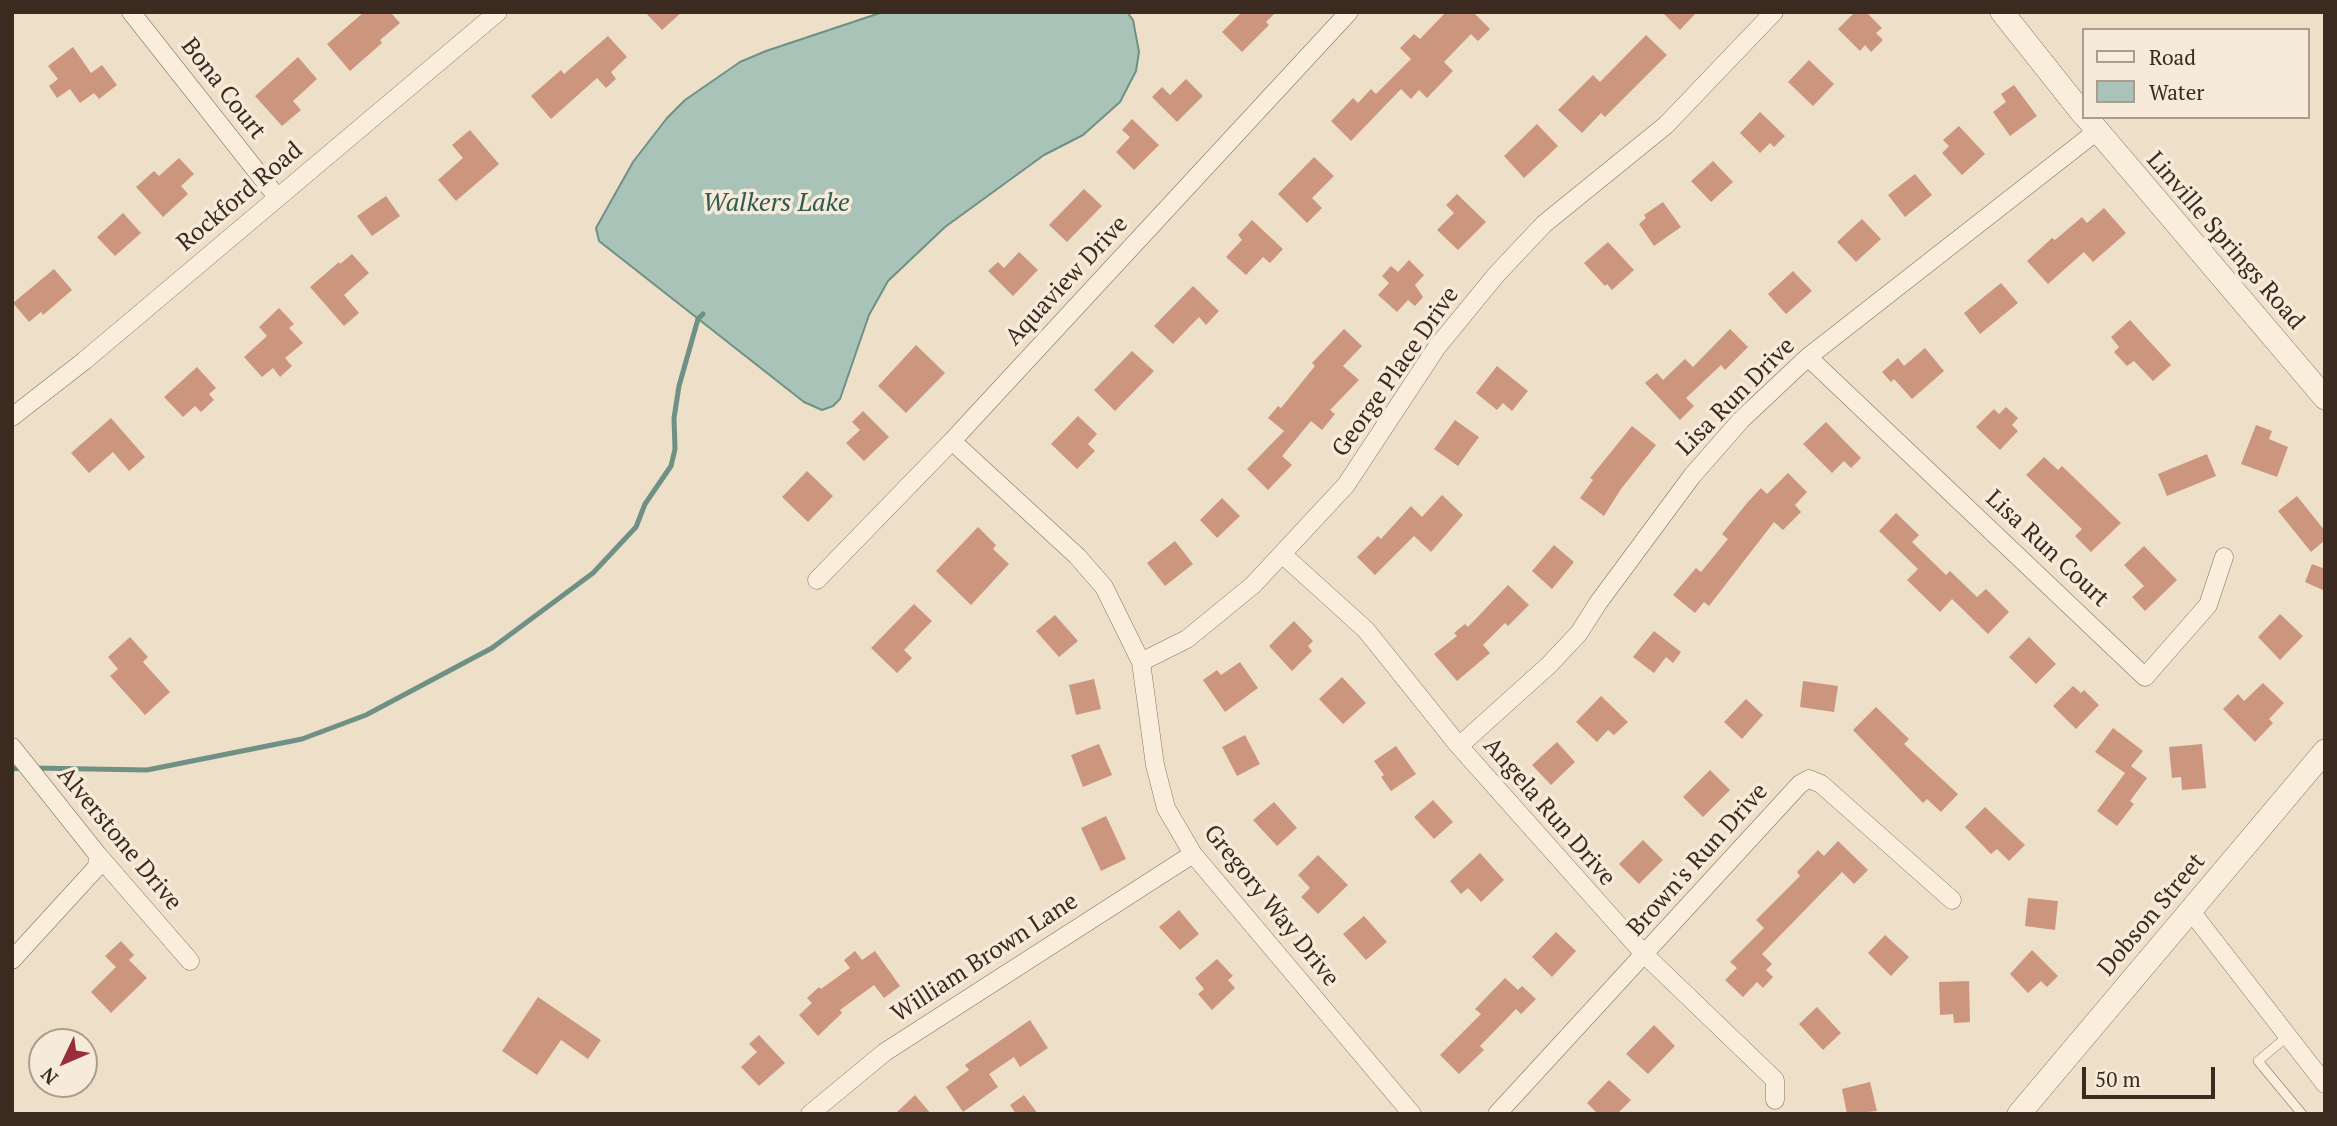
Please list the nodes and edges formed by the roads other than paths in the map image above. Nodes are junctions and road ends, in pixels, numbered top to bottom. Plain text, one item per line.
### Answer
1 (131, 12) edge
2 (498, 12) edge
3 (1349, 12) edge
4 (1774, 12) edge
5 (2002, 12) edge
6 (2082, 112) edge
7 (2089, 121) edge
8 (277, 197) junction
9 (1808, 357) junction
10 (2325, 398) edge
11 (12, 418) edge
12 (952, 440) junction
13 (1282, 554) junction
14 (2224, 557) dead end
15 (817, 580) dead end
16 (1142, 662) junction
17 (1459, 746) junction
18 (12, 747) edge
19 (2325, 751) edge
20 (1193, 854) junction
21 (98, 855) junction
22 (1952, 900) dead end
23 (2190, 910) junction
24 (1644, 955) junction
25 (12, 960) edge
26 (190, 961) dead end
27 (2288, 1036) junction
28 (2325, 1084) edge
29 (1775, 1101) dead end
30 (810, 1114) edge
31 (1412, 1114) edge
32 (1497, 1114) edge
33 (2019, 1114) edge
34 (2302, 1114) edge

1 - 8 street, Bona Court
2 - 8 street, Rockford Road
3 - 12 street, Aquaview Drive
4 - 13 street, George Place Drive
5 - 6 street, Linville Springs Road
7 - 9 street, Lisa Run Drive
7 - 10 street, Linville Springs Road
8 - 11 street, Rockford Road
9 - 14 street, Lisa Run Court
9 - 17 street, Lisa Run Drive
12 - 15 street, Aquaview Drive
12 - 16 street, Gregory Way Drive
13 - 16 street, George Place Drive
13 - 17 street, Angela Run Drive
16 - 20 street, Gregory Way Drive
17 - 24 street, Angela Run Drive
18 - 21 street, Alverstone Drive
19 - 23 street, Dobson Street
20 - 30 street, William Brown Lane
20 - 31 street, Gregory Way Drive
21 - 25 street
21 - 26 street, Alverstone Drive
22 - 24 street, Brown's Run Drive
23 - 27 street
23 - 33 street, Dobson Street
24 - 29 street, Angela Run Drive
24 - 32 street, Brown's Run Drive
27 - 28 street
27 - 34 lane

